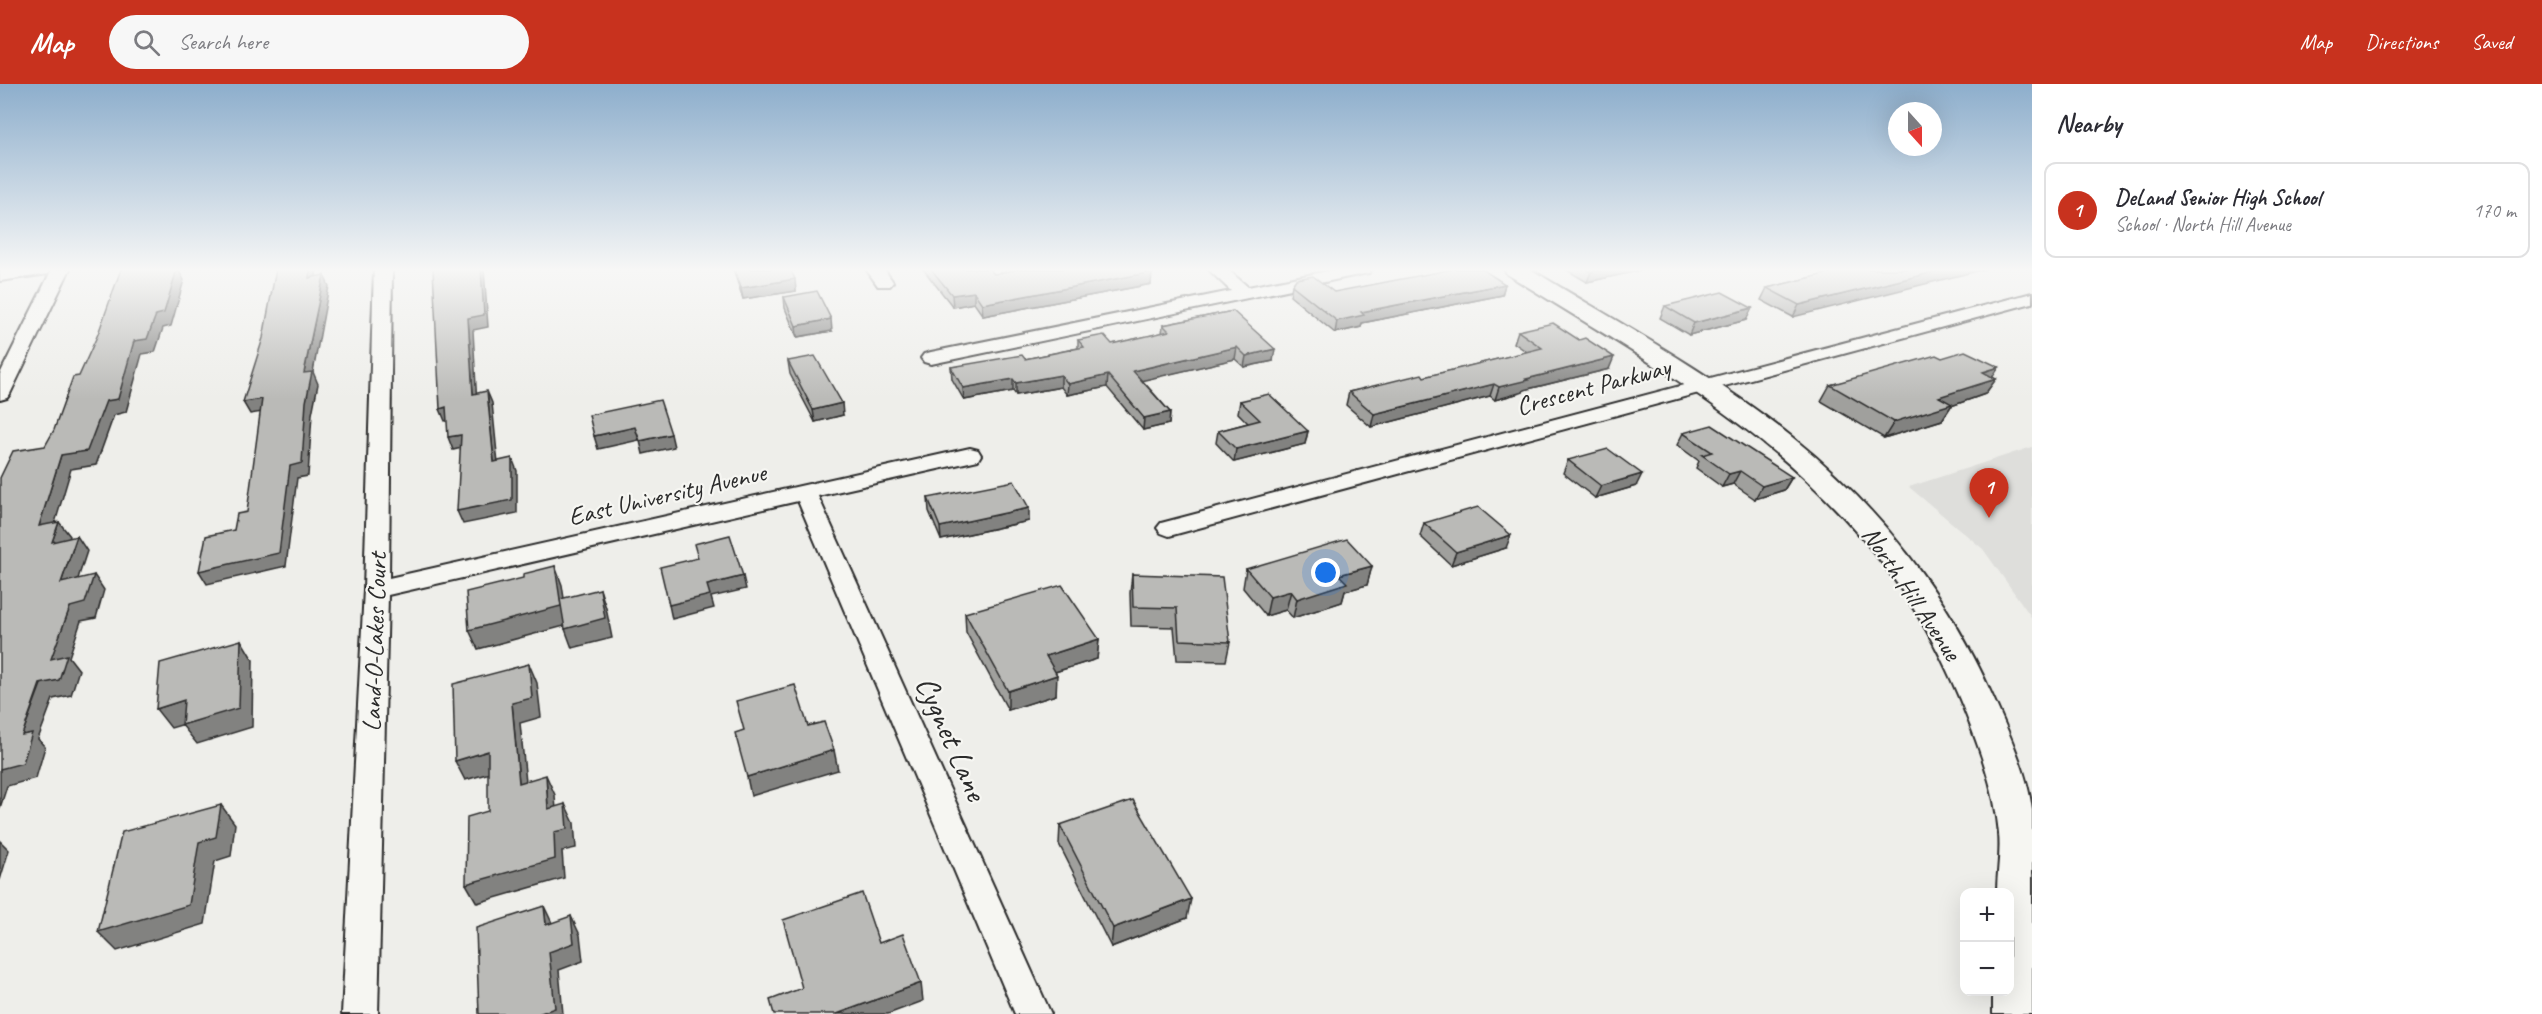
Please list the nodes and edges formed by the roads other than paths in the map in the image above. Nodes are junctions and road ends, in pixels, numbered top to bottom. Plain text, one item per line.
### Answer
1 (40, 312) edge
2 (382, 312) edge
3 (1151, 312) edge
4 (1585, 312) edge
5 (1977, 312) edge
6 (931, 358) dead end
7 (1701, 385) junction
8 (0, 394) edge
9 (970, 455) dead end
10 (805, 492) junction
11 (1169, 528) dead end
12 (376, 589) junction
13 (360, 1014) edge
14 (1033, 1014) edge
15 (2015, 1014) edge

1 - 8 street
2 - 12 street, Land-O-Lakes Court
3 - 6 street
4 - 7 street, North Hill Avenue
5 - 7 street, Crescent Parkway
7 - 11 street, Crescent Parkway
7 - 15 street, North Hill Avenue
9 - 10 street, East University Avenue
10 - 12 street, East University Avenue
10 - 14 street, Cygnet Lane
12 - 13 street, Land-O-Lakes Court

